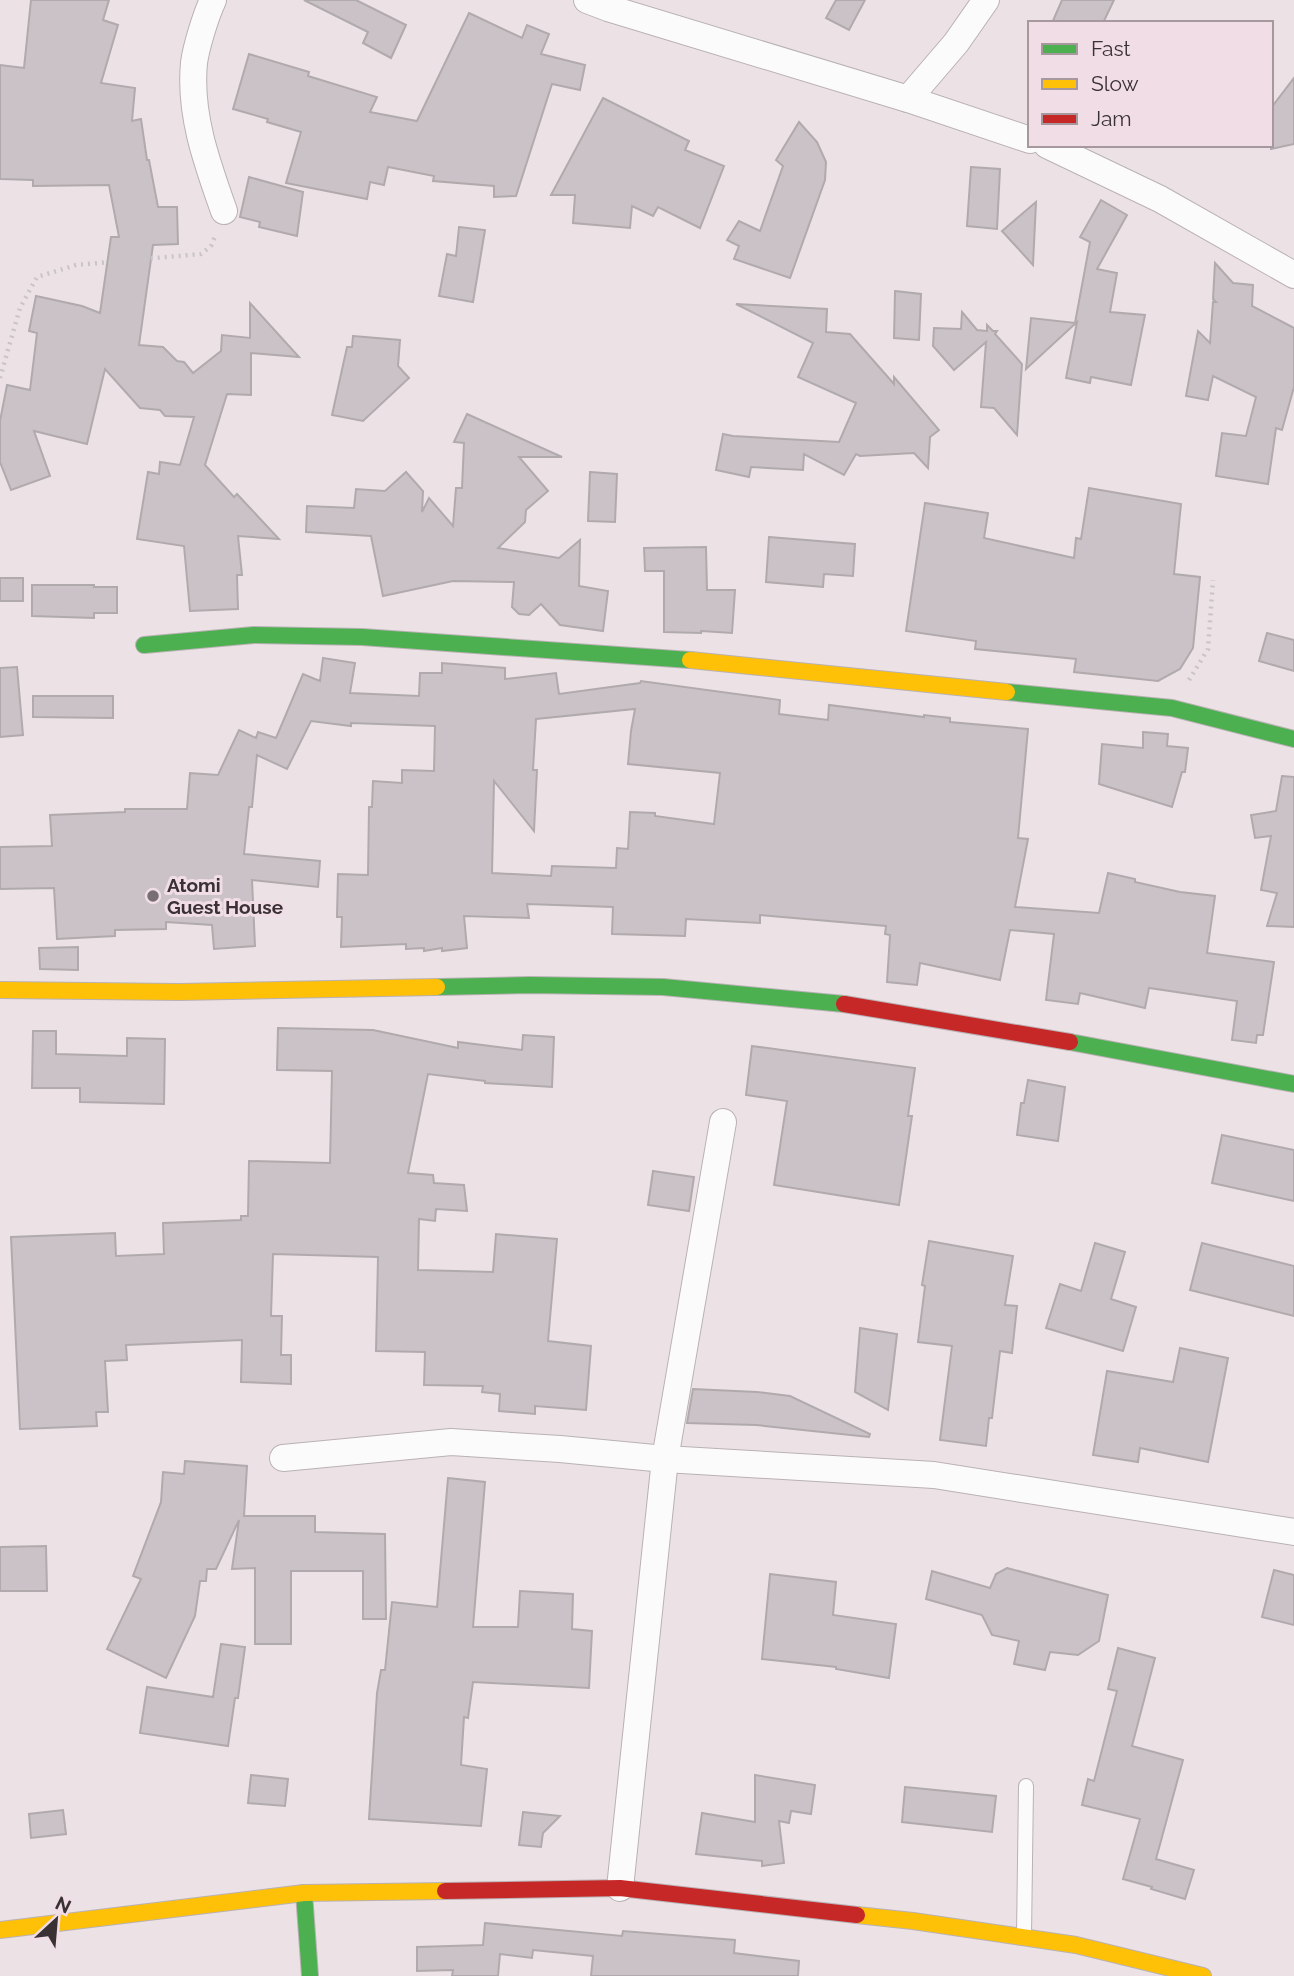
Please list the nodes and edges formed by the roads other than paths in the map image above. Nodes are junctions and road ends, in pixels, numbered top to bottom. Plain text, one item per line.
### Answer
1 (212, 0) edge
2 (587, 0) edge
3 (986, 0) edge
4 (908, 99) junction
5 (1028, 138) edge
6 (1051, 147) edge
7 (224, 211) road end
8 (1294, 275) edge
9 (144, 645) dead end
10 (1294, 739) edge
11 (0, 990) edge
12 (1294, 1084) edge
13 (723, 1122) dead end
14 (283, 1458) dead end
15 (665, 1459) junction
16 (1294, 1532) edge
17 (1026, 1786) dead end
18 (621, 1888) junction
19 (304, 1893) junction
20 (0, 1930) edge
21 (1024, 1938) junction
22 (310, 1976) edge
23 (1203, 1976) edge

1 - 7 street
2 - 4 street
3 - 4 street
4 - 5 street
6 - 8 street
9 - 10 street
11 - 12 street
13 - 15 street
14 - 15 street
15 - 16 street
15 - 18 street
17 - 21 lane
18 - 19 street
18 - 21 street
19 - 20 street
19 - 22 street
21 - 23 street

